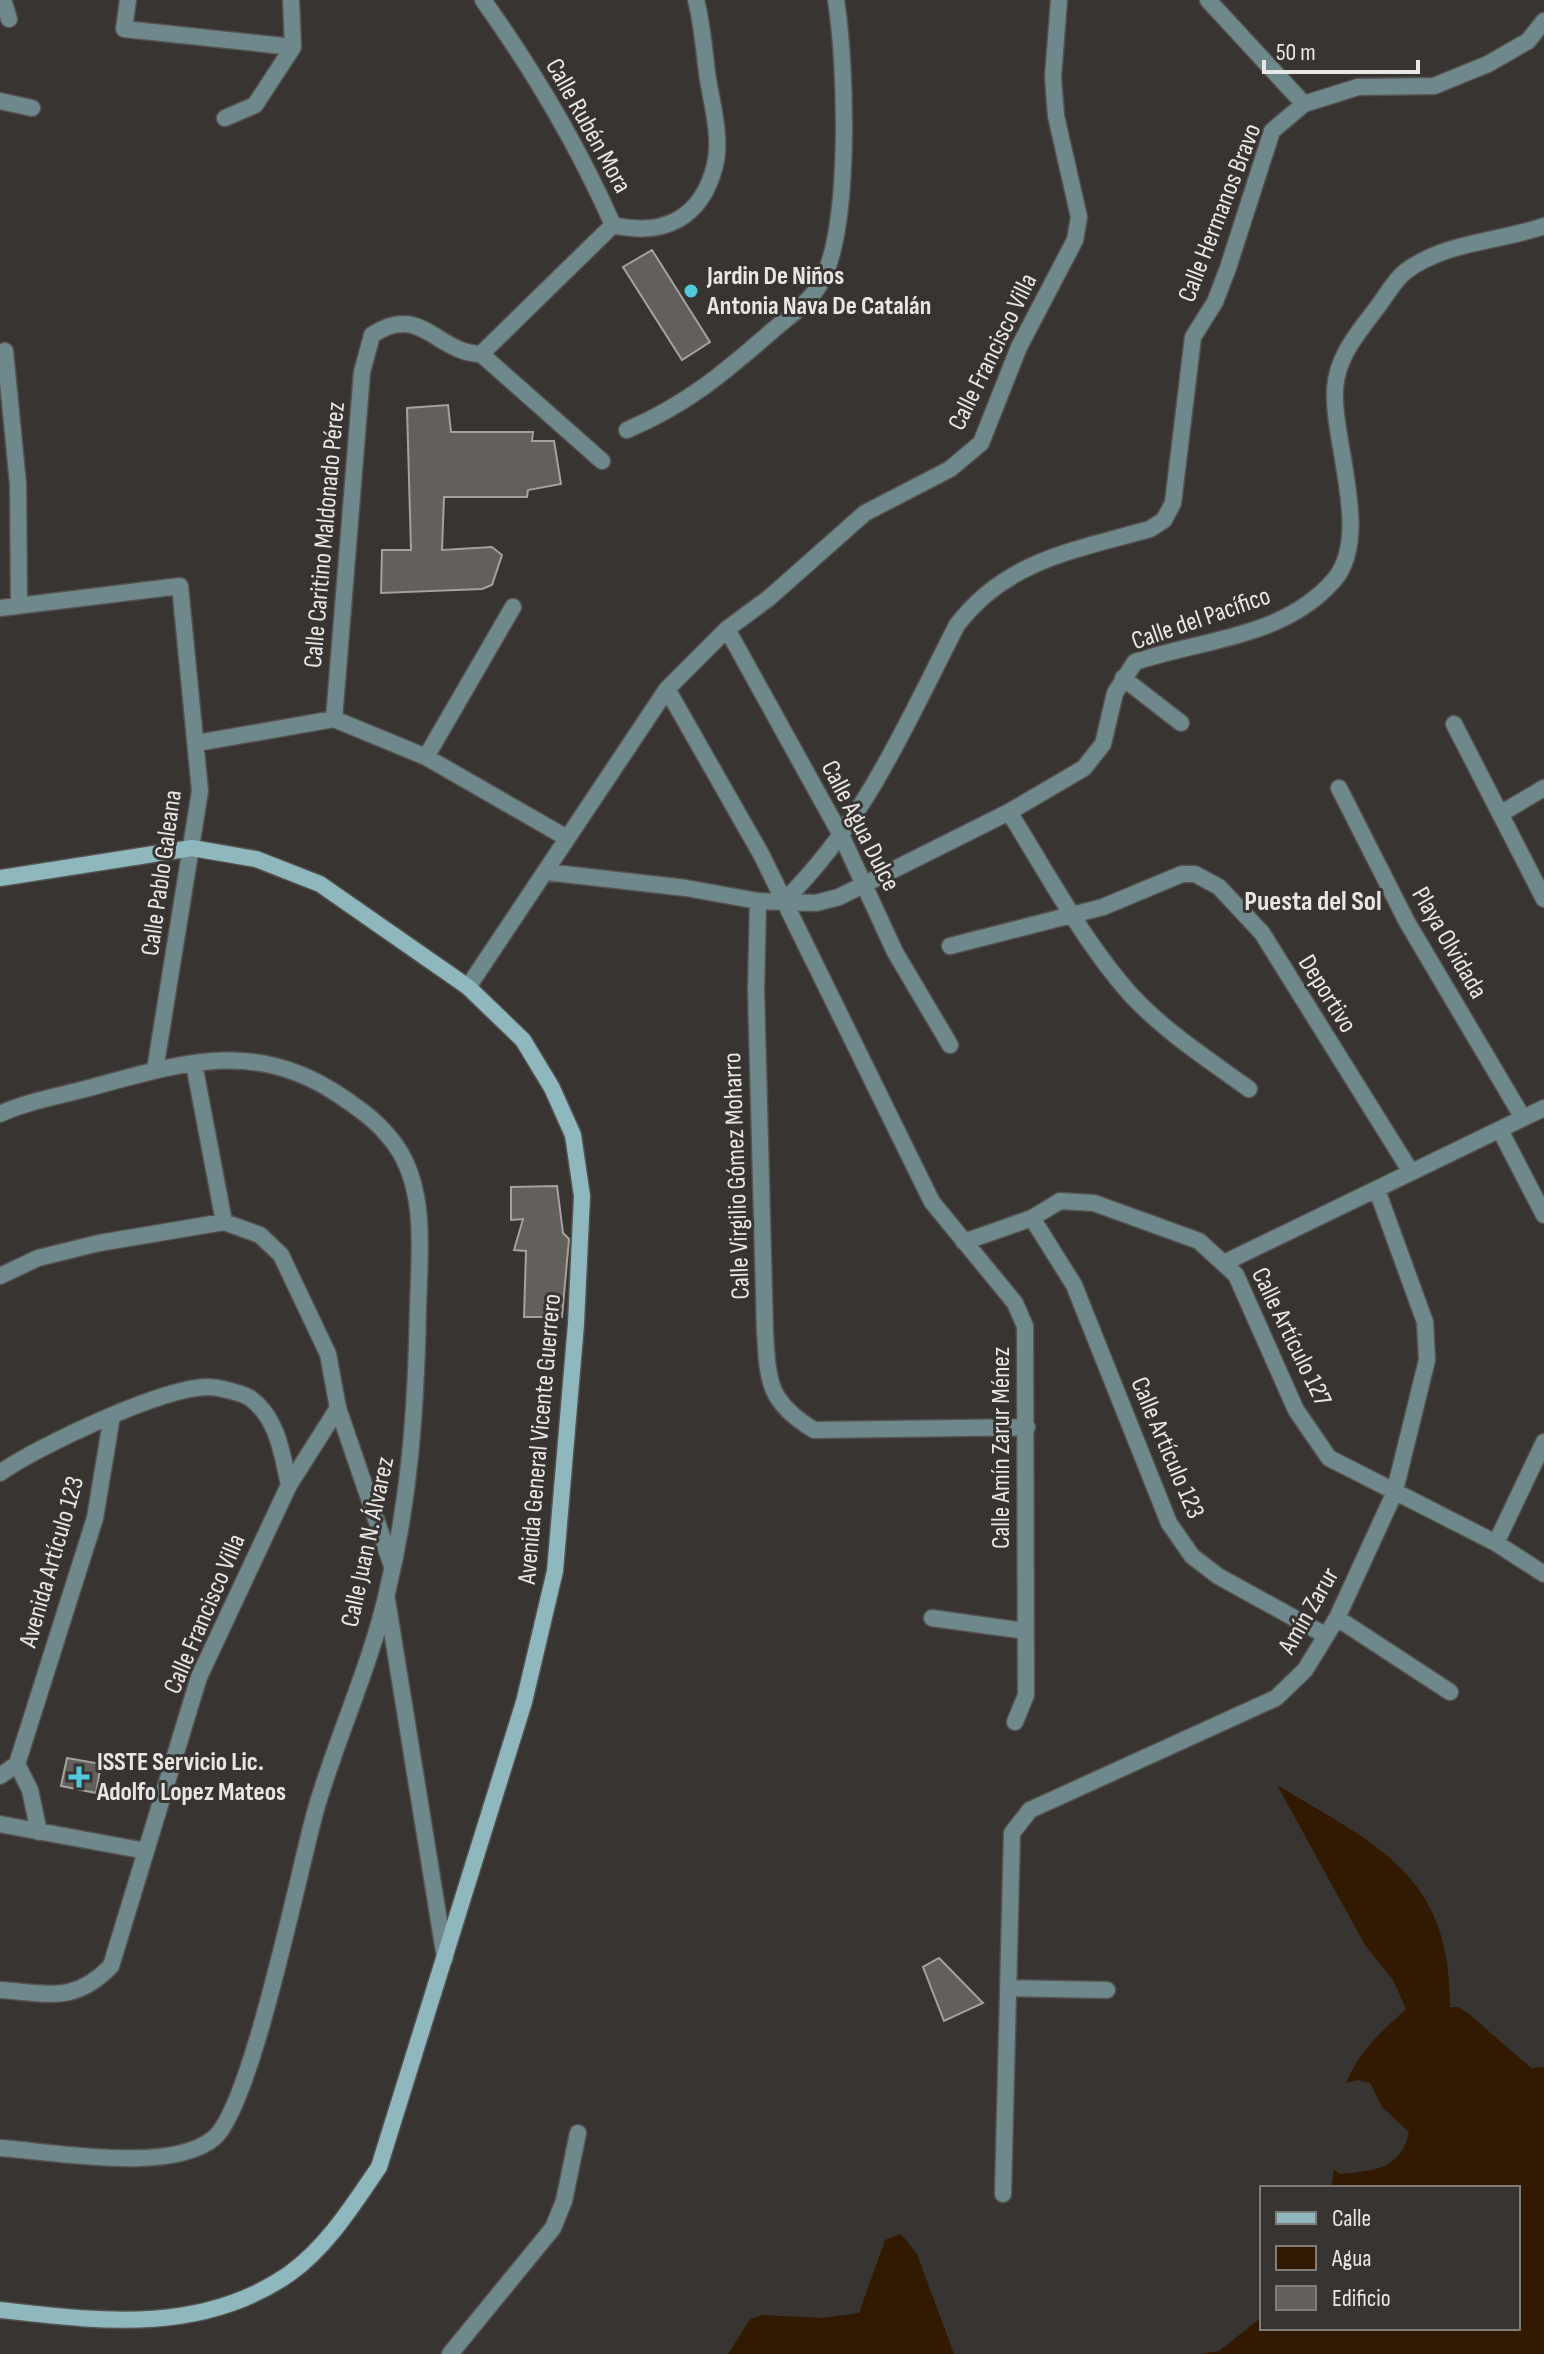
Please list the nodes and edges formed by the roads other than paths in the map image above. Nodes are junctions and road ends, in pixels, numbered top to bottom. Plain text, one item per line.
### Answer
1 (3, 0) edge
2 (128, 0) edge
3 (291, 0) edge
4 (483, 0) edge
5 (696, 0) edge
6 (836, 0) edge
7 (1059, 0) edge
8 (1208, 0) edge
9 (9, 19) dead end
10 (1544, 21) edge
11 (293, 47) junction
12 (0, 101) edge
13 (1304, 104) junction
14 (32, 108) dead end
15 (225, 118) dead end
16 (613, 225) junction
17 (1544, 226) edge
18 (5, 351) dead end
19 (481, 354) junction
20 (627, 430) dead end
21 (602, 461) dead end
22 (19, 605) junction
23 (513, 607) dead end
24 (0, 608) edge
25 (727, 629) junction
26 (1123, 678) junction
27 (667, 689) junction
28 (334, 719) junction
29 (1181, 723) dead end
30 (1454, 724) dead end
31 (197, 743) junction
32 (426, 757) junction
33 (1339, 788) dead end
34 (1544, 788) edge
35 (1009, 812) junction
36 (1500, 814) junction
37 (842, 837) junction
38 (567, 838) junction
39 (192, 848) junction
40 (546, 872) junction
41 (0, 878) edge
42 (864, 884) junction
43 (1544, 899) edge
44 (758, 901) junction
45 (784, 901) junction
46 (1081, 914) junction
47 (950, 946) dead end
48 (468, 987) junction
49 (950, 1045) dead end
50 (194, 1064) junction
51 (155, 1070) junction
52 (1249, 1089) dead end
53 (2, 1107) edge
54 (1544, 1108) edge
55 (1523, 1118) junction
56 (1500, 1130) junction
57 (1411, 1172) junction
58 (1377, 1190) junction
59 (1544, 1215) edge
60 (1032, 1218) junction
61 (224, 1222) junction
62 (964, 1242) junction
63 (1226, 1262) junction
64 (0, 1276) edge
65 (338, 1408) junction
66 (112, 1416) junction
67 (1027, 1427) junction
68 (1544, 1442) edge
69 (0, 1473) edge
70 (289, 1485) junction
71 (1394, 1494) junction
72 (1496, 1543) junction
73 (392, 1568) junction
74 (1544, 1574) edge
75 (387, 1597) junction
76 (932, 1618) dead end
77 (1337, 1618) junction
78 (1025, 1631) junction
79 (1325, 1635) junction
80 (1450, 1692) dead end
81 (1015, 1722) dead end
82 (17, 1764) junction
83 (0, 1776) edge
84 (0, 1824) edge
85 (39, 1832) junction
86 (146, 1851) junction
87 (445, 1958) junction
88 (1009, 1988) junction
89 (0, 1990) edge
90 (1107, 1990) dead end
91 (578, 2133) dead end
92 (0, 2148) edge
93 (1003, 2194) dead end
94 (0, 2310) edge
95 (450, 2354) edge

1 - 9 street
2 - 11 street
3 - 11 street
4 - 16 street, Calle Rubén Mora
5 - 16 street, Calle Rubén Mora
6 - 20 street
7 - 25 street, Calle Francisco Villa
8 - 13 street
10 - 13 street, Calle Hermanos Bravo
11 - 15 street
12 - 14 street
13 - 37 street, Calle Hermanos Bravo
16 - 19 street
17 - 26 street, Calle del Pacífico
18 - 22 street
19 - 21 street
19 - 28 street, Calle Caritino Maldonado Pérez
22 - 24 street
22 - 31 street, Calle Pablo Galeana
23 - 32 street
25 - 27 street, Calle Francisco Villa
25 - 37 street, Calle Agua Dulce
26 - 29 street
26 - 35 street, Calle del Pacífico
27 - 38 street, Calle Francisco Villa
27 - 45 street, Calle Amín Zarur Ménez
28 - 31 street
28 - 32 street
30 - 36 street
31 - 39 street, Calle Pablo Galeana
32 - 38 street
33 - 55 street, Playa Olvidada
34 - 36 street
35 - 42 street, Calle del Pacífico
35 - 46 street
36 - 43 street
37 - 42 street, Calle Agua Dulce
37 - 45 street, Calle Hermanos Bravo
38 - 40 street, Calle Francisco Villa
39 - 41 street, Avenida General Vicente Guerrero
39 - 48 street, Avenida General Vicente Guerrero
39 - 51 street, Calle Pablo Galeana
40 - 44 street, Calle del Pacífico
40 - 48 street, Calle Francisco Villa
42 - 45 street, Calle del Pacífico
42 - 49 street, Calle Agua Dulce
44 - 45 street, Calle del Pacífico
44 - 67 street, Calle Virgilio Gómez Moharro
45 - 62 street, Calle Amín Zarur Ménez
46 - 47 street, Deportivo
46 - 52 street
46 - 57 street, Deportivo
48 - 87 street, Avenida General Vicente Guerrero
50 - 51 street, Calle Juan N. Álvarez
50 - 61 street
50 - 73 street, Calle Juan N. Álvarez
51 - 53 street, Calle Juan N. Álvarez
54 - 55 street
55 - 56 street
56 - 57 street
56 - 59 street
57 - 58 street
58 - 63 street
58 - 71 street, Amín Zarur
60 - 62 street
60 - 63 street, Calle Artículo 127
60 - 79 street, Calle Artículo 123
61 - 64 street
61 - 65 street
62 - 67 street, Calle Amín Zarur Ménez
63 - 71 street, Calle Artículo 127
65 - 70 street, Calle Francisco Villa
65 - 73 street
66 - 69 street
66 - 70 street
66 - 82 street, Avenida Artículo 123
67 - 78 street, Calle Amín Zarur Ménez
68 - 72 street
70 - 86 street, Calle Francisco Villa
71 - 72 street, Calle Artículo 127
71 - 77 street, Amín Zarur
72 - 74 street, Calle Artículo 127
73 - 75 street, Calle Juan N. Álvarez
75 - 87 street
75 - 92 street, Calle Juan N. Álvarez
76 - 78 street
77 - 79 street, Amín Zarur
77 - 80 street
78 - 81 street, Calle Amín Zarur Ménez
79 - 88 street, Amín Zarur
82 - 83 street
82 - 85 street
84 - 85 street
85 - 86 street
86 - 89 street, Calle Francisco Villa
87 - 94 street, Avenida General Vicente Guerrero
88 - 90 street
88 - 93 street
91 - 95 street

